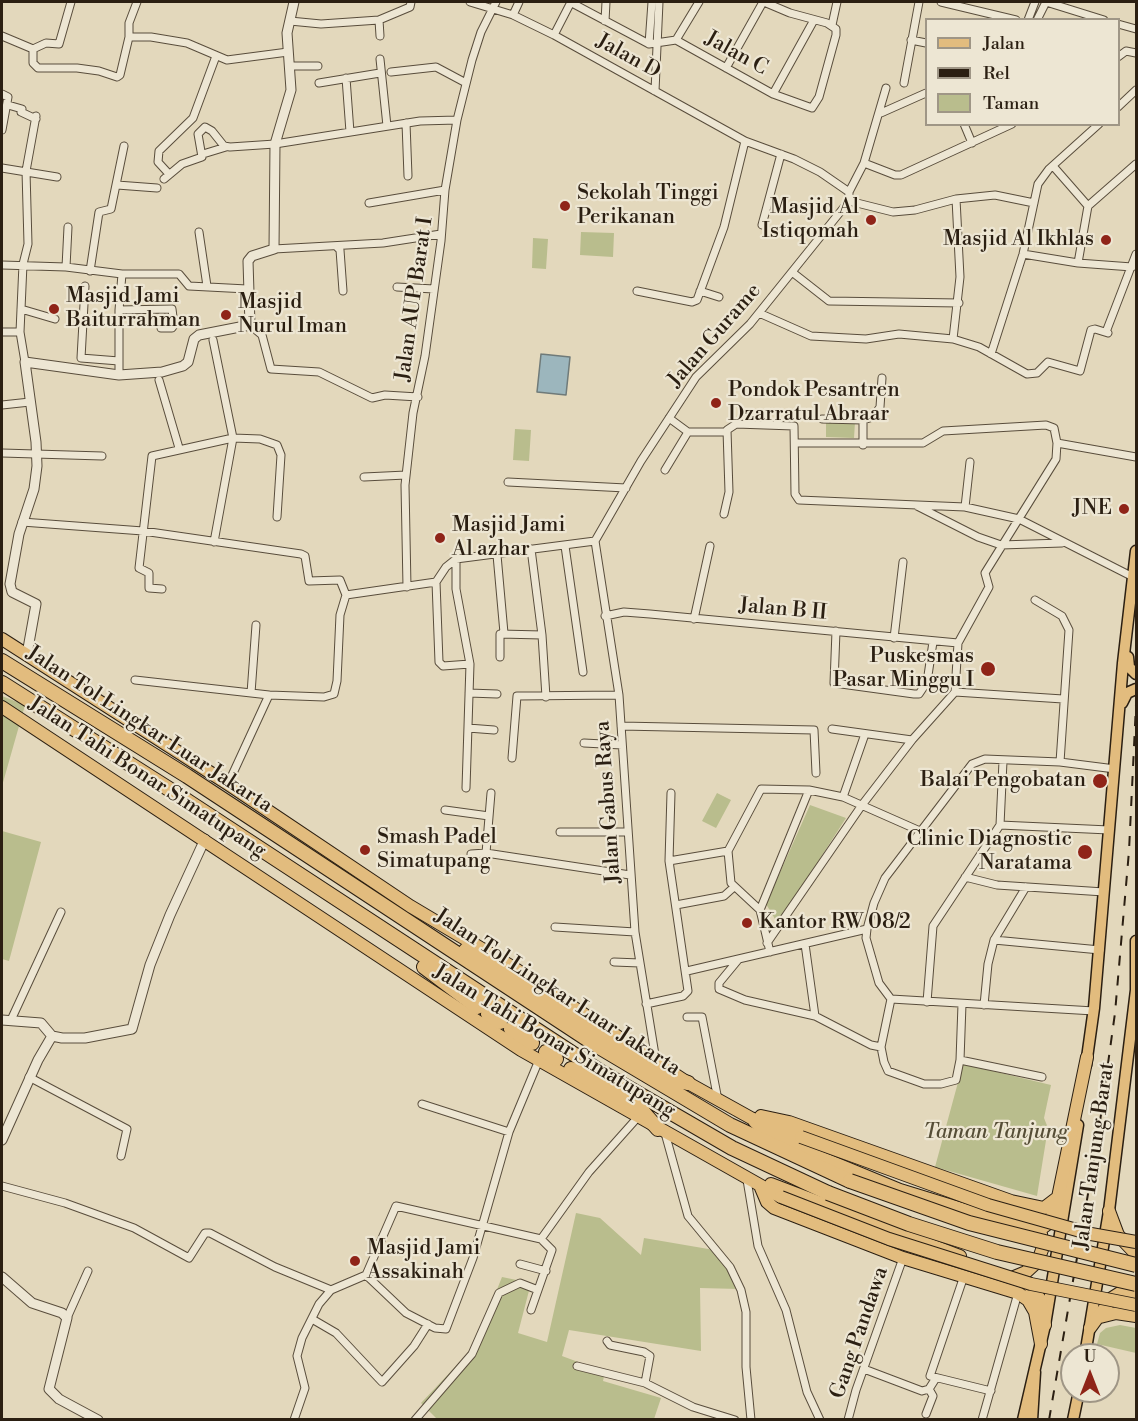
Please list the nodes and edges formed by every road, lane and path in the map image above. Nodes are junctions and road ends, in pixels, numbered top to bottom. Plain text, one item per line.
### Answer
1 (71, 2) edge
2 (137, 2) edge
3 (294, 2) edge
4 (411, 2) edge
5 (470, 2) edge
6 (519, 2) edge
7 (570, 2) edge
8 (606, 2) edge
9 (652, 2) edge
10 (659, 2) edge
11 (699, 2) edge
12 (764, 2) edge
13 (837, 2) edge
14 (919, 2) edge
15 (941, 2) edge
16 (1035, 2) edge
17 (1046, 2) edge
18 (494, 5) edge
19 (513, 15) junction
20 (1008, 18) edge
21 (1030, 18) edge
22 (1038, 18) edge
23 (1098, 18) edge
24 (379, 20) junction
25 (814, 20) junction
26 (290, 21) junction
27 (605, 21) junction
28 (1120, 24) edge
29 (832, 25) junction
30 (1137, 30) edge
31 (554, 35) junction
32 (2, 36) edge
33 (380, 36) dead end
34 (129, 37) junction
35 (676, 40) junction
36 (911, 40) junction
37 (925, 43) edge
38 (652, 44) junction
39 (33, 49) junction
40 (288, 52) junction
41 (1137, 53) edge
42 (216, 56) junction
43 (1120, 56) edge
44 (380, 59) dead end
45 (289, 66) junction
46 (318, 66) dead end
47 (726, 68) junction
48 (391, 72) dead end
49 (380, 73) junction
50 (346, 78) junction
51 (319, 83) dead end
52 (466, 83) junction
53 (904, 83) dead end
54 (654, 88) junction
55 (886, 88) dead end
56 (1137, 90) edge
57 (2, 94) edge
58 (773, 94) junction
59 (925, 94) edge
60 (8, 105) junction
61 (1120, 106) edge
62 (881, 113) junction
63 (457, 120) junction
64 (406, 123) junction
65 (387, 126) junction
66 (965, 126) edge
67 (1008, 126) edge
68 (1097, 126) edge
69 (2, 130) edge
70 (350, 132) junction
71 (745, 141) junction
72 (972, 143) junction
73 (275, 144) junction
74 (124, 146) dead end
75 (226, 147) junction
76 (203, 154) junction
77 (781, 154) junction
78 (864, 163) junction
79 (1137, 164) edge
80 (1053, 166) junction
81 (2, 168) edge
82 (26, 171) junction
83 (408, 176) dead end
84 (57, 177) dead end
85 (117, 186) junction
86 (157, 188) dead end
87 (445, 190) junction
88 (849, 192) junction
89 (956, 199) junction
90 (849, 201) junction
91 (369, 203) dead end
92 (1034, 203) junction
93 (1088, 206) junction
94 (762, 225) dead end
95 (68, 227) dead end
96 (199, 232) dead end
97 (441, 234) junction
98 (336, 246) junction
99 (274, 249) junction
100 (1023, 254) junction
101 (1137, 254) edge
102 (23, 264) junction
103 (1078, 264) junction
104 (2, 265) edge
105 (66, 267) junction
106 (1132, 267) junction
107 (90, 271) junction
108 (794, 273) junction
109 (122, 274) junction
110 (85, 286) dead end
111 (207, 286) junction
112 (397, 287) dead end
113 (247, 289) junction
114 (434, 289) junction
115 (343, 291) dead end
116 (637, 291) dead end
117 (700, 291) junction
118 (719, 297) dead end
119 (959, 303) junction
120 (21, 309) junction
121 (118, 310) junction
122 (760, 314) junction
123 (55, 319) dead end
124 (250, 325) junction
125 (160, 328) dead end
126 (2, 332) edge
127 (20, 332) junction
128 (953, 339) junction
129 (213, 340) dead end
130 (991, 354) junction
131 (25, 362) junction
132 (119, 362) junction
133 (119, 375) junction
134 (882, 378) dead end
135 (159, 380) dead end
136 (418, 397) junction
137 (30, 402) junction
138 (2, 405) edge
139 (822, 419) dead end
140 (671, 420) junction
141 (863, 420) junction
142 (686, 430) junction
143 (726, 432) junction
144 (233, 438) junction
145 (795, 443) junction
146 (1057, 443) junction
147 (863, 445) junction
148 (178, 448) junction
149 (2, 453) edge
150 (37, 454) junction
151 (102, 456) dead end
152 (1137, 457) edge
153 (970, 462) dead end
154 (665, 470) dead end
155 (406, 475) junction
156 (364, 477) dead end
157 (508, 482) dead end
158 (626, 488) junction
159 (912, 504) junction
160 (965, 507) junction
161 (724, 514) dead end
162 (277, 517) dead end
163 (1019, 519) junction
164 (22, 522) junction
165 (143, 531) junction
166 (595, 541) junction
167 (214, 542) junction
168 (1063, 543) junction
169 (1001, 545) junction
170 (566, 546) junction
171 (710, 546) dead end
172 (531, 549) junction
173 (1137, 551) edge
174 (497, 555) junction
175 (456, 559) junction
176 (903, 562) dead end
177 (1135, 578) edge
178 (436, 582) junction
179 (407, 587) junction
180 (162, 589) dead end
181 (346, 595) junction
182 (1035, 600) dead end
183 (607, 615) junction
184 (694, 619) junction
185 (256, 625) dead end
186 (836, 631) junction
187 (504, 633) junction
188 (542, 635) junction
189 (894, 638) junction
190 (2, 639) edge
191 (933, 642) junction
192 (958, 643) junction
193 (27, 654) junction
194 (500, 657) dead end
195 (2, 661) edge
196 (470, 664) junction
197 (583, 672) dead end
198 (1137, 674) edge
199 (135, 680) dead end
200 (2, 683) edge
201 (1137, 689) edge
202 (955, 692) junction
203 (251, 693) junction
204 (470, 693) junction
205 (497, 694) dead end
206 (619, 694) junction
207 (269, 695) junction
208 (546, 697) junction
209 (1063, 699) junction
210 (2, 706) edge
211 (626, 726) junction
212 (468, 728) junction
213 (832, 729) dead end
214 (494, 730) dead end
215 (865, 734) junction
216 (912, 740) junction
217 (584, 743) dead end
218 (622, 745) junction
219 (512, 758) dead end
220 (1003, 761) junction
221 (1060, 762) junction
222 (1115, 769) junction
223 (816, 773) dead end
224 (228, 784) junction
225 (466, 788) dead end
226 (809, 790) junction
227 (671, 792) dead end
228 (491, 793) dead end
229 (843, 797) junction
230 (862, 804) junction
231 (445, 810) dead end
232 (489, 816) junction
233 (1000, 825) junction
234 (1109, 830) junction
235 (921, 831) junction
236 (560, 832) dead end
237 (628, 832) junction
238 (205, 839) junction
239 (728, 851) junction
240 (471, 854) dead end
241 (486, 854) junction
242 (669, 861) junction
243 (630, 875) junction
244 (965, 877) junction
245 (315, 886) junction
246 (734, 887) junction
247 (1026, 887) junction
248 (357, 890) junction
249 (1104, 892) junction
250 (676, 905) junction
251 (760, 910) junction
252 (61, 912) dead end
253 (555, 927) dead end
254 (867, 929) junction
255 (635, 932) junction
256 (994, 940) junction
257 (1137, 941) edge
258 (767, 943) junction
259 (805, 944) junction
260 (1100, 950) junction
261 (770, 952) junction
262 (740, 959) junction
263 (614, 962) dead end
264 (640, 963) junction
265 (687, 971) junction
266 (1137, 990) edge
267 (1136, 996) edge
268 (891, 999) junction
269 (927, 1002) junction
270 (648, 1004) junction
271 (962, 1004) junction
272 (984, 1005) junction
273 (1094, 1008) junction
274 (815, 1016) junction
275 (687, 1017) dead end
276 (6, 1020) edge
277 (1134, 1030) edge
278 (52, 1036) junction
279 (531, 1043) dead end
280 (881, 1047) junction
281 (547, 1057) junction
282 (1087, 1058) junction
283 (960, 1060) junction
284 (656, 1061) junction
285 (571, 1069) dead end
286 (29, 1077) junction
287 (1042, 1077) dead end
288 (688, 1083) junction
289 (718, 1100) junction
290 (422, 1104) dead end
291 (638, 1117) junction
292 (751, 1118) junction
293 (662, 1131) junction
294 (508, 1132) junction
295 (2, 1140) edge
296 (121, 1156) dead end
297 (747, 1180) junction
298 (2, 1186) edge
299 (761, 1188) junction
300 (984, 1193) junction
301 (1059, 1196) junction
302 (1109, 1211) junction
303 (1018, 1225) junction
304 (481, 1227) junction
305 (1039, 1230) junction
306 (541, 1239) junction
307 (1136, 1254) edge
308 (903, 1258) junction
309 (520, 1264) dead end
310 (546, 1270) junction
311 (88, 1271) dead end
312 (366, 1275) junction
313 (1019, 1275) junction
314 (964, 1276) junction
315 (2, 1277) edge
316 (981, 1281) junction
317 (1137, 1284) edge
318 (332, 1290) junction
319 (538, 1290) junction
320 (1123, 1291) junction
321 (1017, 1293) junction
322 (1137, 1294) edge
323 (1137, 1305) edge
324 (531, 1310) dead end
325 (1137, 1316) edge
326 (67, 1318) junction
327 (312, 1319) junction
328 (1093, 1323) junction
329 (428, 1324) junction
330 (1045, 1325) junction
331 (608, 1341) dead end
332 (1088, 1343) edge
333 (1041, 1344) junction
334 (577, 1366) dead end
335 (864, 1369) junction
336 (1035, 1369) junction
337 (936, 1378) junction
338 (645, 1383) junction
339 (930, 1389) junction
340 (991, 1391) junction
341 (1076, 1403) edge
342 (926, 1414) dead end
343 (98, 1419) edge
344 (294, 1419) edge
345 (415, 1419) edge
346 (735, 1419) edge
347 (751, 1419) edge
348 (820, 1419) edge
349 (848, 1419) edge
350 (982, 1419) edge
351 (1023, 1419) edge
352 (1032, 1419) edge
353 (1073, 1419) edge

1 - 39 street
2 - 34 street
3 - 26 street
4 - 24 street
5 - 18 street, Jalan D
6 - 19 street
7 - 27 street
7 - 31 street
8 - 27 street
9 - 38 street
10 - 38 street
11 - 35 street
12 - 25 street
12 - 47 street
13 - 29 street
14 - 36 street
15 - 20 street
16 - 21 street
17 - 22 street
17 - 23 street
18 - 19 street, Jalan D
18 - 52 street, Jalan AUP Barat I
19 - 31 street, Jalan D
24 - 26 street
24 - 33 street
25 - 29 street
25 - 58 street
26 - 40 street
27 - 38 street
28 - 30 street
29 - 58 street, Jalan C
31 - 54 street, Jalan D
32 - 39 street
34 - 39 street
34 - 42 street
35 - 38 street, Jalan C
35 - 47 street, Jalan C
36 - 37 street
36 - 53 street
38 - 54 street
40 - 42 street
40 - 45 street
41 - 43 street
42 - 76 street
44 - 49 street
45 - 46 street
45 - 73 street
47 - 58 street, Jalan C
48 - 52 street
49 - 50 street
49 - 65 street
50 - 51 street
50 - 70 street
52 - 63 street, Jalan AUP Barat I
54 - 71 street, Jalan D
55 - 62 street
56 - 61 street
57 - 60 street
59 - 62 street
60 - 69 street
60 - 82 street
62 - 78 street
63 - 64 street
63 - 87 street, Jalan AUP Barat I
64 - 65 street
64 - 83 street
65 - 70 street
66 - 72 street
67 - 72 street
68 - 80 street
70 - 73 street
71 - 77 street, Jalan D
71 - 117 street
72 - 78 street
73 - 75 street
73 - 99 street
74 - 85 street
75 - 76 street
75 - 76 street
77 - 88 street, Jalan D
77 - 94 street
78 - 88 street
79 - 93 street
80 - 92 street
80 - 93 street
81 - 82 street
82 - 84 street
82 - 102 street
85 - 86 street
85 - 107 street
87 - 91 street
87 - 97 street, Jalan AUP Barat I
88 - 90 street
89 - 90 street
89 - 92 street
89 - 119 street
90 - 108 street, Jalan Gurame
92 - 100 street
93 - 103 street
95 - 105 street
96 - 111 street
97 - 98 street
97 - 114 street, Jalan AUP Barat I
98 - 99 street
98 - 115 street
99 - 113 street
100 - 103 street
100 - 130 street
101 - 106 street
102 - 104 street
102 - 105 street
102 - 120 street
103 - 106 street
105 - 107 street
106 - 130 street
107 - 109 street
108 - 119 street
108 - 122 street, Jalan Gurame
109 - 111 street
109 - 121 street
110 - 132 street
111 - 113 street
112 - 114 street
113 - 124 street
114 - 136 street, Jalan AUP Barat I
116 - 117 street
117 - 118 street
119 - 128 street
120 - 123 street
120 - 127 street
121 - 125 street
121 - 132 street
122 - 128 street
122 - 140 street, Jalan Gurame
124 - 133 street
124 - 136 street, Jalan AUP Barat I
126 - 127 street
127 - 131 street
128 - 130 street
129 - 144 street
131 - 133 street
131 - 137 street
132 - 133 street
134 - 141 street
135 - 148 street
136 - 155 street
137 - 138 street
137 - 150 street
139 - 141 street
140 - 142 street
140 - 158 street, Jalan Gurame
141 - 147 street
142 - 143 street
142 - 154 street
143 - 145 street
143 - 161 street
144 - 148 street
144 - 162 street
144 - 167 street
145 - 147 street
145 - 159 street
146 - 147 street
146 - 152 street
146 - 163 street
148 - 165 street
149 - 150 street
150 - 151 street
150 - 164 street
153 - 160 street
155 - 156 street
155 - 179 street
157 - 158 street
158 - 166 street, Jalan Gurame
159 - 160 street
159 - 169 street
160 - 163 street
163 - 168 street
163 - 169 street
164 - 165 street
164 - 193 street
165 - 167 street
165 - 180 street
166 - 170 street
166 - 183 street, Jalan Gabus Raya
167 - 181 street
168 - 169 street
168 - 177 street
169 - 192 street
170 - 172 street
170 - 197 street
171 - 184 street
172 - 174 street
172 - 188 street
173 - 177 main road
174 - 175 street
174 - 187 street
175 - 178 street
175 - 196 street
176 - 189 street
177 - 198 main road
177 - 222 main road
178 - 179 street
178 - 196 street
179 - 181 street
181 - 207 street
182 - 209 street
183 - 184 street, Jalan B II
183 - 206 street, Jalan Gabus Raya
184 - 186 street, Jalan B II
185 - 203 street
186 - 189 street, Jalan B II
186 - 191 street
187 - 188 street
187 - 194 street
188 - 208 street
189 - 191 street, Jalan B II
190 - 193 highway, Jalan Tahi Bonar Simatupang
191 - 192 street, Jalan B II
192 - 202 street
193 - 224 highway, Jalan Tahi Bonar Simatupang
195 - 248 highway, Jalan Tol Lingkar Luar Jakarta
196 - 204 street
199 - 203 street
200 - 245 highway, Jalan Tol Lingkar Luar Jakarta
201 - 273 main road
202 - 209 street
202 - 216 street
203 - 207 street
204 - 205 street
204 - 212 street
206 - 208 street
206 - 211 street, Jalan Gabus Raya
207 - 224 street
208 - 219 street
209 - 221 street
210 - 238 highway, Jalan Tahi Bonar Simatupang
211 - 218 street, Jalan Gabus Raya
211 - 223 street
212 - 214 street
212 - 225 street
213 - 215 street
215 - 216 street
215 - 229 street
216 - 230 street
217 - 218 street
218 - 237 street, Jalan Gabus Raya
220 - 221 street
220 - 233 street
220 - 235 street
221 - 222 street
222 - 234 main road
224 - 284 highway, Jalan Tahi Bonar Simatupang
226 - 229 street
226 - 239 street
226 - 251 street
227 - 242 street
228 - 232 street
229 - 230 street
230 - 235 street
230 - 258 street
231 - 232 street
232 - 241 street
233 - 234 street
233 - 244 street
234 - 249 main road
235 - 254 street
236 - 237 street
237 - 243 street, Jalan Gabus Raya
238 - 278 street
238 - 281 highway, Jalan Tahi Bonar Simatupang
239 - 242 street
239 - 246 street
240 - 241 street
241 - 243 street
242 - 250 street
243 - 255 street, Jalan Gabus Raya
244 - 247 street
244 - 269 street
245 - 279 highway
245 - 317 highway, Jalan Tol Lingkar Luar Jakarta, bridge
246 - 250 street
246 - 251 street
247 - 249 street
247 - 256 street
248 - 288 highway
248 - 307 highway, Jalan Tol Lingkar Luar Jakarta, bridge
249 - 260 main road
250 - 265 street
251 - 258 street
252 - 276 street
253 - 255 street
254 - 259 street
254 - 268 street
255 - 264 street, Jalan Gabus Raya
256 - 260 street
256 - 272 street
257 - 267 main road
258 - 261 street
259 - 261 street
259 - 274 street
260 - 273 main road
261 - 262 street
262 - 265 street
262 - 274 street
263 - 264 street
264 - 270 street, Jalan Gabus Raya
265 - 270 street
266 - 267 main road, Jalan Tanjung Barat
267 - 277 main road, Jalan Tanjung Barat
268 - 269 street
268 - 280 street
269 - 271 street
270 - 284 street, Jalan Gabus Raya
271 - 272 street
271 - 283 street
272 - 273 street
273 - 282 main road
274 - 280 street
275 - 289 street
276 - 278 street
277 - 302 main road, Jalan Tanjung Barat
278 - 286 street
280 - 283 street
281 - 291 highway, Jalan Tahi Bonar Simatupang
281 - 294 street
282 - 301 highway
282 - 330 main road
283 - 287 street
284 - 288 highway, Jalan Tahi Bonar Simatupang
285 - 293 highway
286 - 295 street
286 - 296 street
288 - 289 highway, Jalan Tahi Bonar Simatupang
289 - 292 highway, Jalan Tahi Bonar Simatupang
290 - 294 street
291 - 293 highway, Jalan Tahi Bonar Simatupang
291 - 306 street
292 - 300 highway
292 - 303 highway
292 - 307 highway, Jalan Tahi Bonar Simatupang, bridge
293 - 297 highway, Jalan Tahi Bonar Simatupang
293 - 347 street
294 - 304 street
297 - 299 highway, Jalan Tahi Bonar Simatupang
297 - 313 highway
297 - 348 street
298 - 318 street
299 - 308 highway
299 - 323 highway, Jalan Tahi Bonar Simatupang, bridge
300 - 301 highway
300 - 303 highway
301 - 305 highway
302 - 307 highway
302 - 328 main road, Jalan Tanjung Barat
303 - 305 highway
304 - 306 street
304 - 312 street
304 - 329 street
305 - 313 highway
306 - 310 street
307 - 320 highway
308 - 314 highway
308 - 335 street, Gang Pandawa
309 - 310 street
310 - 319 street
311 - 326 street
312 - 318 street
312 - 329 street
313 - 316 highway
313 - 330 highway
314 - 316 highway
314 - 337 street
315 - 326 street
316 - 321 highway
318 - 327 street
319 - 324 street
319 - 345 street
320 - 322 highway
320 - 328 highway
321 - 333 highway
321 - 340 street
325 - 328 highway
326 - 343 street
327 - 329 street
327 - 344 street
328 - 332 main road, Jalan Tanjung Barat
330 - 333 main road
331 - 338 street
333 - 336 main road
334 - 338 street
335 - 339 street
335 - 349 street, Gang Pandawa
336 - 351 main road
336 - 352 main road
337 - 339 street
337 - 340 street
338 - 346 street
339 - 342 street
340 - 350 street
341 - 353 main road

